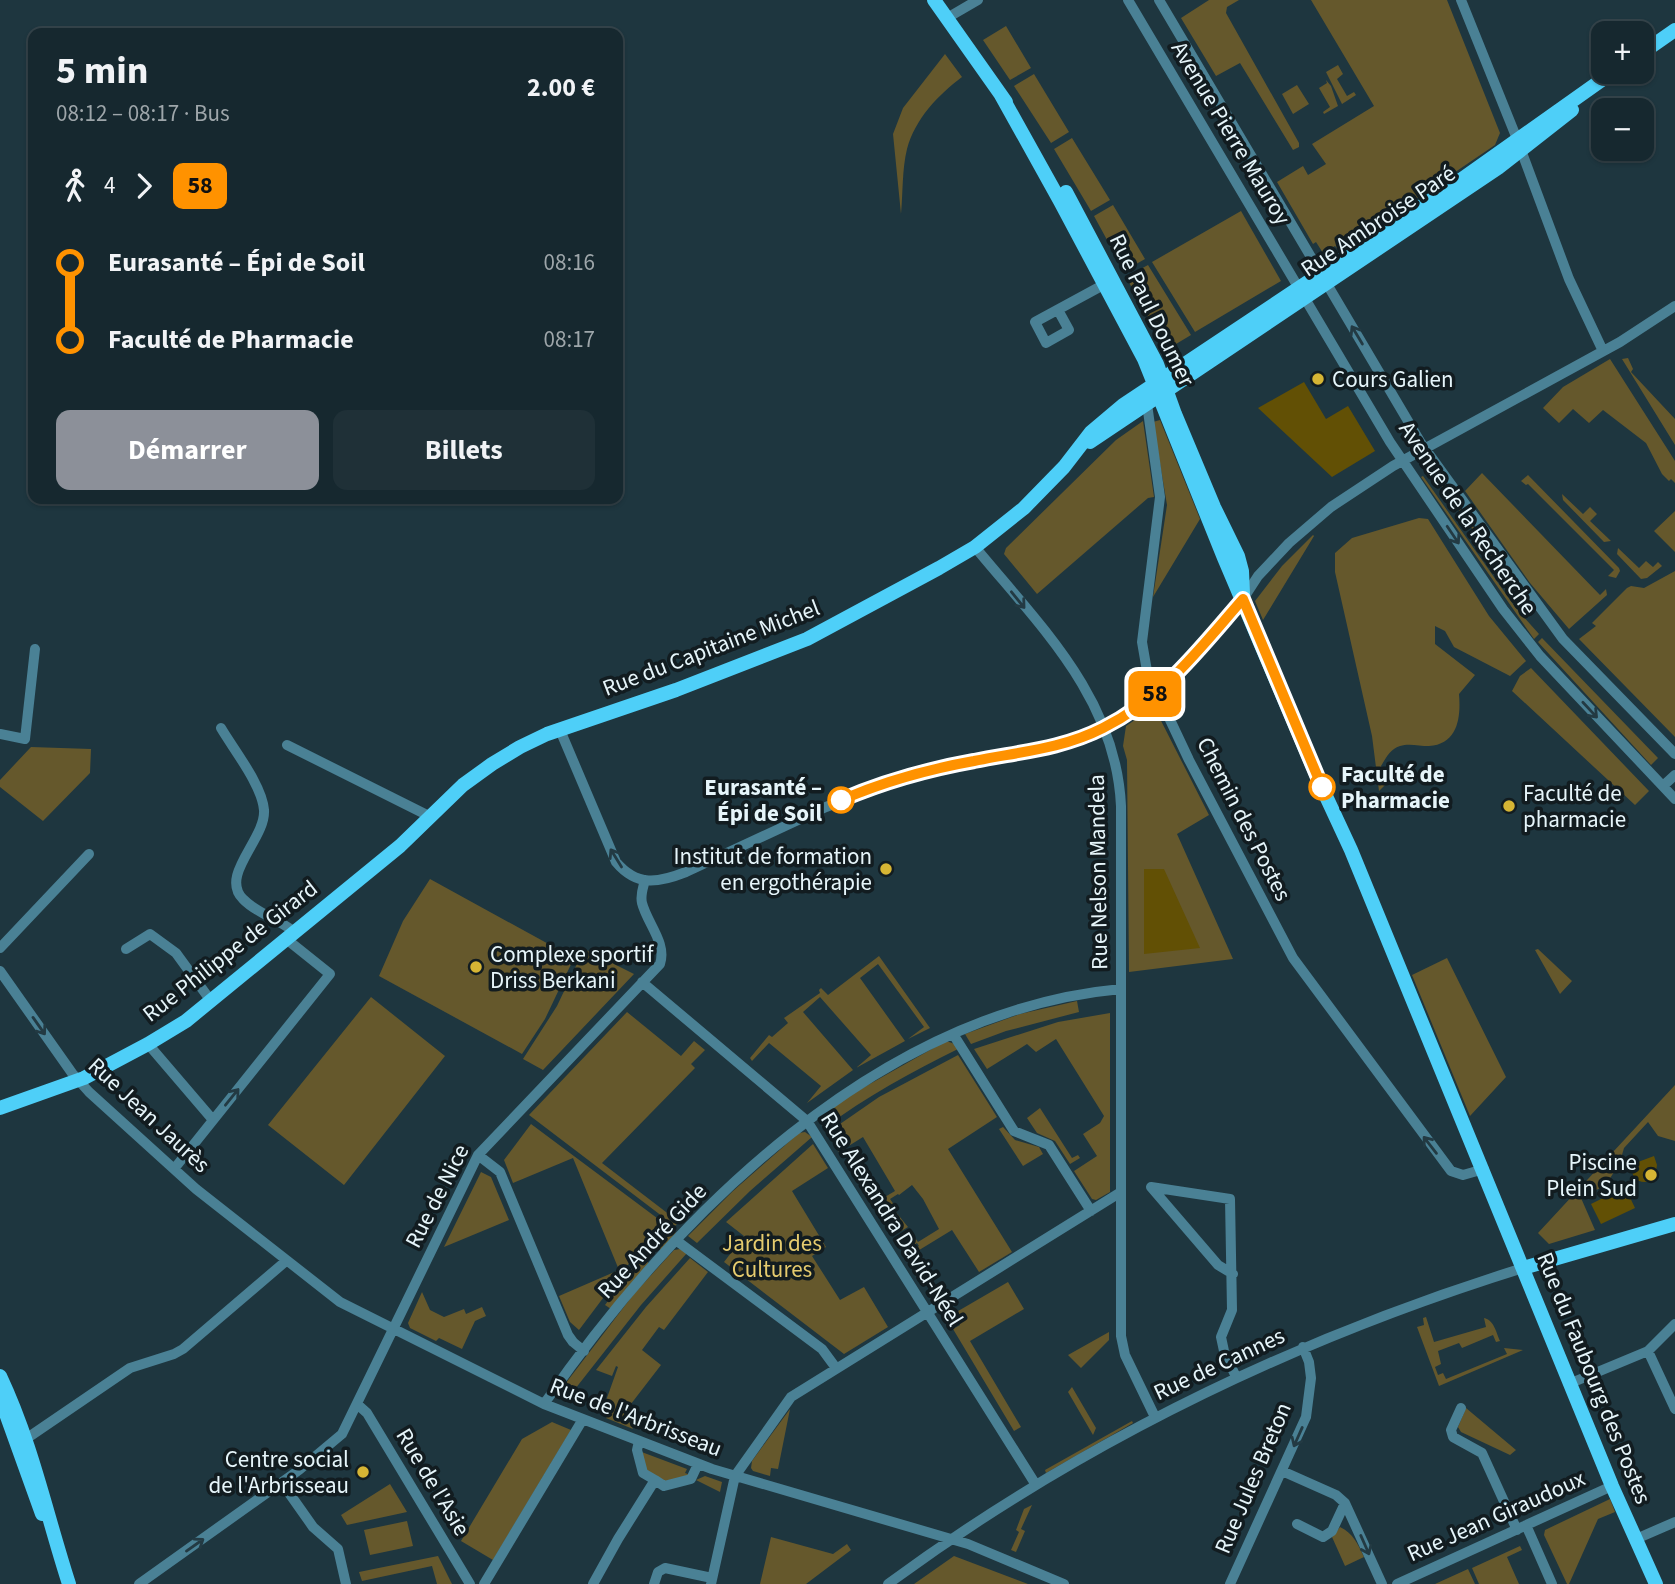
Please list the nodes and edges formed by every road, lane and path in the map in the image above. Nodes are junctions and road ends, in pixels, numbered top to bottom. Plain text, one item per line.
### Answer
1 (934, 0) edge
2 (978, 0) edge
3 (1128, 0) edge
4 (1159, 0) edge
5 (1461, 0) edge
6 (947, 18) junction
7 (1675, 30) edge
8 (1654, 45) edge
9 (1599, 84) edge
10 (1001, 95) junction
11 (1519, 146) junction
12 (1324, 278) junction
13 (1105, 284) junction
14 (1301, 293) junction
15 (1675, 306) edge
16 (1058, 310) dead end
17 (1603, 351) junction
18 (1158, 390) junction
19 (1425, 448) junction
20 (1068, 461) junction
21 (1402, 461) junction
22 (975, 547) junction
23 (1243, 599) junction
24 (35, 649) dead end
25 (1157, 692) junction
26 (1105, 727) junction
27 (221, 728) dead end
28 (560, 730) junction
29 (0, 734) edge
30 (287, 746) dead end
31 (1675, 754) edge
32 (1675, 775) edge
33 (1663, 786) junction
34 (1675, 799) edge
35 (431, 817) junction
36 (89, 854) dead end
37 (645, 880) junction
38 (289, 934) junction
39 (0, 948) edge
40 (126, 949) dead end
41 (0, 971) edge
42 (642, 982) junction
43 (1121, 989) junction
44 (211, 1001) junction
45 (953, 1034) junction
46 (148, 1044) junction
47 (78, 1081) junction
48 (0, 1108) edge
49 (213, 1120) junction
50 (807, 1121) junction
51 (478, 1155) junction
52 (174, 1169) junction
53 (1483, 1169) junction
54 (1121, 1192) junction
55 (1091, 1210) junction
56 (228, 1214) joint
57 (1674, 1224) edge
58 (677, 1241) junction
59 (286, 1261) junction
60 (1523, 1268) junction
61 (1233, 1274) junction
62 (926, 1312) junction
63 (1675, 1325) edge
64 (393, 1329) junction
65 (1303, 1347) junction
66 (584, 1351) junction
67 (1648, 1351) junction
68 (836, 1368) junction
69 (0, 1376) edge
70 (1237, 1377) junction
71 (1571, 1383) junction
72 (0, 1396) edge
73 (357, 1404) junction
74 (544, 1404) junction
75 (1461, 1408) dead end
76 (1675, 1409) edge
77 (1155, 1417) junction
78 (583, 1419) junction
79 (639, 1441) junction
80 (21, 1442) junction
81 (698, 1464) junction
82 (1282, 1471) junction
83 (735, 1476) junction
84 (654, 1480) junction
85 (282, 1483) junction
86 (1036, 1485) junction
87 (1612, 1486) junction
88 (1345, 1503) junction
89 (1675, 1522) edge
90 (1297, 1524) dead end
91 (1522, 1527) junction
92 (951, 1539) junction
93 (1636, 1539) junction
94 (711, 1581) edge
95 (592, 1583) edge
96 (69, 1584) edge
97 (139, 1584) edge
98 (346, 1584) edge
99 (470, 1584) edge
100 (484, 1584) edge
101 (654, 1584) edge
102 (888, 1584) edge
103 (1065, 1584) edge
104 (1230, 1584) edge
105 (1382, 1584) edge
106 (1396, 1584) edge
107 (1552, 1584) edge
108 (1656, 1584) edge

1 - 6 main road, Rue Paul Doumer
2 - 6 street
3 - 14 street, Avenue Pierre Mauroy
4 - 12 street, Avenue Pierre Mauroy
5 - 11 street
6 - 10 main road, Rue Paul Doumer
7 - 8 main road
9 - 11 main road, Rue Ambroise Paré
10 - 13 main road, Rue Paul Doumer
10 - 18 main road, Rue Paul Doumer
11 - 12 main road, Rue Ambroise Paré
11 - 17 street
12 - 14 main road, Rue Ambroise Paré
19 -> 12 street, Avenue de la Recherche
13 - 16 street
13 - 18 main road, Rue Paul Doumer
14 - 18 main road, Rue Ambroise Paré
14 - 21 street, Avenue de la Recherche
15 - 17 street
17 - 19 street
18 - 20 main road, Rue du Capitaine Michel
18 - 20 main road, Rue du Capitaine Michel
18 - 23 main road, Rue Paul Doumer
18 - 25 street, Chemin des Postes
19 - 21 street
19 - 31 street, Avenue de la Recherche
20 - 22 main road, Rue du Capitaine Michel
21 - 23 street
21 -> 33 street, Avenue de la Recherche
22 -> 26 street, Rue Nelson Mandela
22 - 28 main road, Rue du Capitaine Michel
23 - 25 street
23 - 53 main road, Rue Paul Doumer
24 - 29 street
25 - 26 street
53 -> 25 street, Chemin des Postes
26 - 37 street
26 - 43 street, Rue Nelson Mandela
27 - 38 street
28 - 35 main road, Rue du Capitaine Michel
37 -> 28 street
30 - 35 street
32 - 33 street
33 - 34 street, Avenue de la Recherche
35 - 38 main road, Rue Philippe de Girard
36 - 39 street
37 - 42 street, Rue de Nice
38 - 44 main road, Rue Philippe de Girard
49 -> 38 street
40 - 44 street
41 -> 47 street, Rue Jean Jaurès
42 - 50 street, Rue Alexandra David-Néel
42 - 51 street, Rue de Nice
43 - 45 street, Rue André Gide
43 - 54 street, Rue Nelson Mandela
44 - 46 main road, Rue Philippe de Girard
45 - 50 street, Rue André Gide
45 - 55 street
46 - 47 main road, Rue Philippe de Girard
46 - 49 street
47 - 48 main road, Rue Philippe de Girard
47 - 52 street, Rue Jean Jaurès
49 - 52 street
50 - 58 street, Rue André Gide
50 - 62 street, Rue Alexandra David-Néel
51 - 64 street, Rue de Nice
51 - 66 street
52 - 56 street, Rue Jean Jaurès
53 - 60 main road, Rue du Faubourg des Postes
54 - 55 street
54 - 77 street
55 - 62 street
56 - 59 street, Rue de l'Arbrisseau
57 - 60 main road
58 - 66 street, Rue André Gide
58 - 68 street
59 - 64 street, Rue de l'Arbrisseau
59 - 80 street
60 - 65 street, Rue de Cannes
60 - 71 main road, Rue du Faubourg des Postes
61 - 61 street
61 - 70 street
62 - 68 street
62 - 86 street, Rue Alexandra David-Néel
63 - 67 street
64 - 73 street, Rue de Nice
64 - 74 street, Rue de l'Arbrisseau
65 - 70 street, Rue de Cannes
65 -> 82 street, Rue Jules Breton
66 - 74 street, Rue André Gide
67 - 71 street
67 - 76 street
68 - 83 street
69 - 80 main road
70 - 77 street, Rue de Cannes
71 - 87 main road, Rue du Faubourg des Postes
72 - 80 main road
73 - 85 street, Rue de Nice
73 - 99 street, Rue de l'Asie
74 - 78 street, Rue de l'Arbrisseau
75 - 91 street
77 - 86 street, Rue de Cannes
78 - 79 street, Rue de l'Arbrisseau
78 - 100 street
79 - 81 street, Rue de l'Arbrisseau
79 - 84 street
80 - 96 main road
81 - 83 street, Rue de l'Arbrisseau
81 - 84 street
82 - 88 street
82 - 104 street, Rue Jules Breton
83 - 92 street, Rue de l'Arbrisseau
83 - 94 street
84 - 95 street
97 -> 85 street, Rue de Nice
85 - 98 street
86 - 92 street, Rue de Cannes
87 - 91 street, Rue Jean Giraudoux
87 - 93 main road, Rue du Faubourg des Postes
88 - 90 street
88 -> 105 street
89 - 93 street
91 - 106 street, Rue Jean Giraudoux
91 - 107 street
92 - 102 street, Rue de Cannes
92 - 103 street, Rue de l'Arbrisseau
93 - 108 main road, Rue du Faubourg des Postes
94 - 101 street

